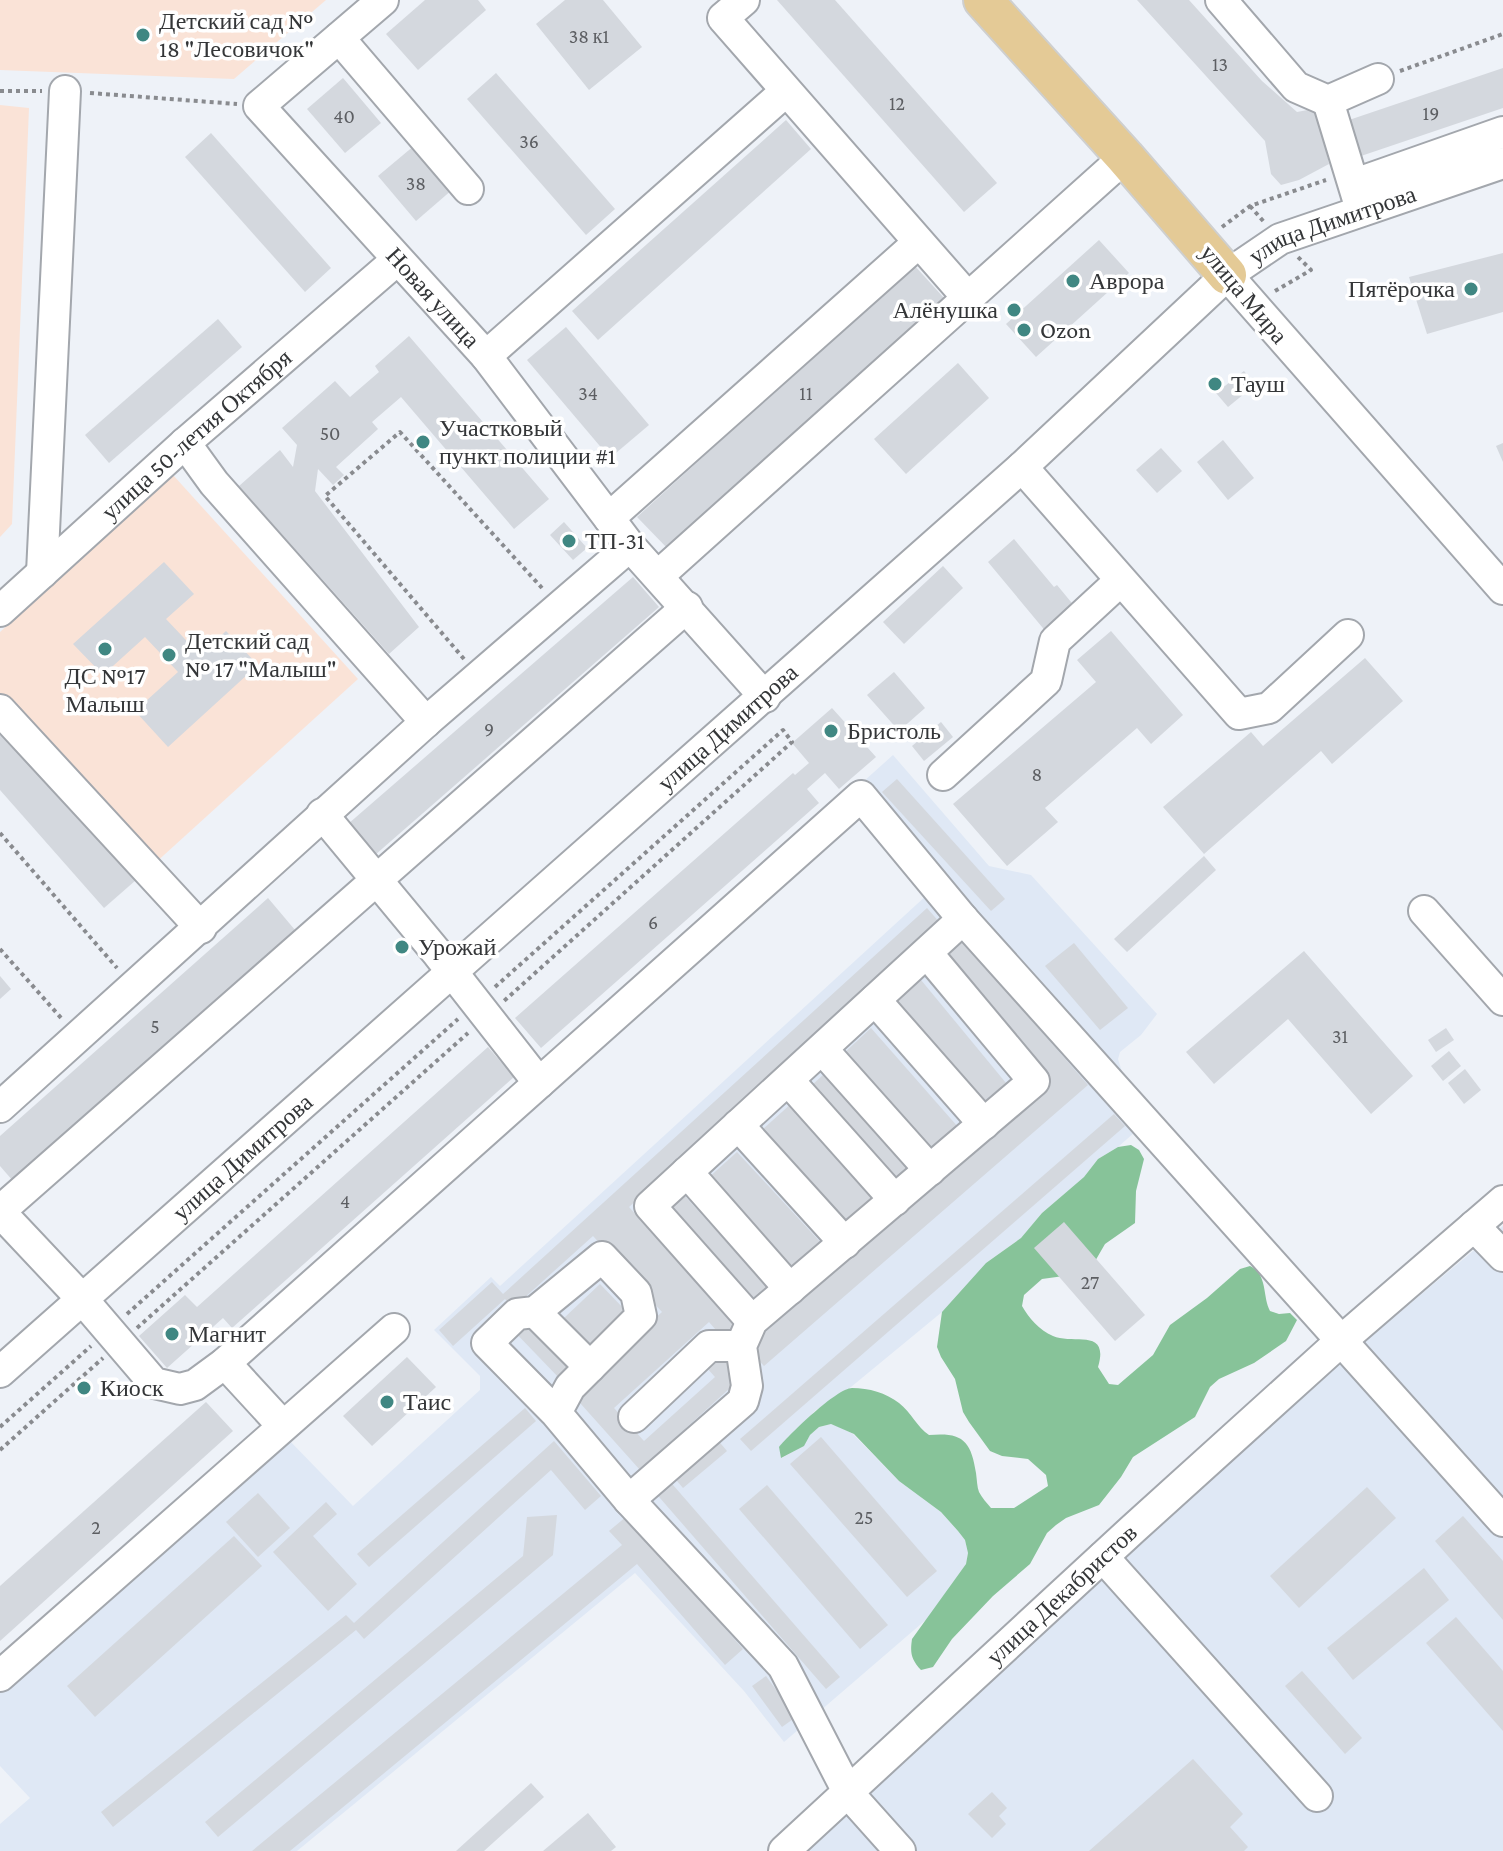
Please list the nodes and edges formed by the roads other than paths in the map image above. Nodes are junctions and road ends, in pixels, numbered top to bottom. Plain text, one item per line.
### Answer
1 (383, 0) edge
2 (744, 0) edge
3 (983, 0) edge
4 (1221, 0) edge
5 (339, 38) junction
6 (1378, 79) road end
7 (65, 91) road end
8 (785, 92) junction
9 (1328, 101) junction
10 (1503, 132) edge
11 (1125, 157) junction
12 (1503, 163) edge
13 (468, 189) dead end
14 (1358, 197) junction
15 (918, 243) junction
16 (397, 260) junction
17 (1227, 275) junction
18 (969, 299) junction
19 (486, 356) junction
20 (185, 443) junction
21 (1022, 467) junction
22 (609, 518) junction
23 (630, 546) junction
24 (42, 573) junction
25 (659, 575) junction
26 (1120, 581) junction
27 (1503, 589) edge
28 (687, 607) junction
29 (0, 611) edge
30 (1348, 635) dead end
31 (765, 697) junction
32 (0, 710) edge
33 (426, 722) junction
34 (943, 775) dead end
35 (322, 814) junction
36 (376, 880) junction
37 (1424, 911) dead end
38 (963, 919) junction
39 (201, 928) junction
40 (927, 953) junction
41 (452, 973) junction
42 (875, 1000) junction
43 (1503, 1000) edge
44 (822, 1049) junction
45 (788, 1080) junction
46 (539, 1083) junction
47 (2, 1101) edge
48 (984, 1124) junction
49 (738, 1125) junction
50 (930, 1170) junction
51 (687, 1172) junction
52 (895, 1200) junction
53 (1503, 1201) edge
54 (0, 1212) edge
55 (1474, 1226) junction
56 (845, 1243) junction
57 (1503, 1256) edge
58 (790, 1289) junction
59 (83, 1300) junction
60 (535, 1312) junction
61 (394, 1329) dead end
62 (747, 1334) junction
63 (1342, 1340) junction
64 (225, 1363) junction
65 (590, 1367) junction
66 (0, 1372) edge
67 (556, 1413) junction
68 (634, 1417) dead end
69 (282, 1425) junction
70 (629, 1500) junction
71 (1503, 1521) edge
72 (1103, 1557) junction
73 (0, 1676) edge
74 (849, 1794) junction
75 (1317, 1796) dead end
76 (784, 1851) edge
77 (900, 1851) edge

1 - 5 street
2 - 8 street
3 - 11 main road, улица Мира
4 - 9 street
5 - 13 street
5 - 16 street, Новая улица
6 - 9 street
7 - 24 street
8 - 15 street
8 - 19 street
9 - 14 street
10 - 14 street
11 - 17 main road, улица Мира
11 - 18 street
12 - 14 street, улица Димитрова
14 - 17 street, улица Димитрова
15 - 18 street
15 - 22 street
16 - 19 street, Новая улица
16 - 20 street, улица 50-летия Октября
17 - 21 street, улица Димитрова
17 - 27 street, улица Мира
18 - 25 street
19 - 22 street, Новая улица
20 - 24 street, улица 50-летия Октября
20 - 33 street
21 - 26 street
21 - 31 street, улица Димитрова
22 - 23 street, Новая улица
23 - 25 street, Новая улица
23 - 33 street
24 - 29 street, улица 50-летия Октября
25 - 28 street, Новая улица
26 - 30 street
26 - 34 street
28 - 31 street, Новая улица
28 - 36 street
31 - 41 street, улица Димитрова
32 - 39 street
33 - 35 street
35 - 36 street
35 - 39 street
36 - 41 street
36 - 54 street
37 - 43 street
38 - 40 street
38 - 46 street
38 - 63 street
39 - 47 street
40 - 42 street
40 - 48 street
41 - 46 street
41 - 59 street, улица Димитрова
42 - 44 street
42 - 48 street
44 - 45 street
44 - 50 street
45 - 49 street
45 - 52 street
46 - 64 street
48 - 50 street
49 - 51 street
49 - 56 street
50 - 52 street
51 - 58 street
51 - 62 street
52 - 56 street
53 - 55 street, улица Декабристов
54 - 59 street
55 - 57 street
55 - 63 street, улица Декабристов
56 - 58 street
58 - 62 street
59 - 64 street
59 - 66 street, улица Димитрова
60 - 65 street
60 - 65 street
60 - 67 street
61 - 69 street
62 - 68 street
62 - 70 street
63 - 71 street
63 - 72 street, улица Декабристов
64 - 69 street
65 - 67 street
67 - 70 street
69 - 73 street
70 - 74 street
72 - 74 street, улица Декабристов
72 - 75 street
74 - 76 street, улица Декабристов
74 - 77 street

